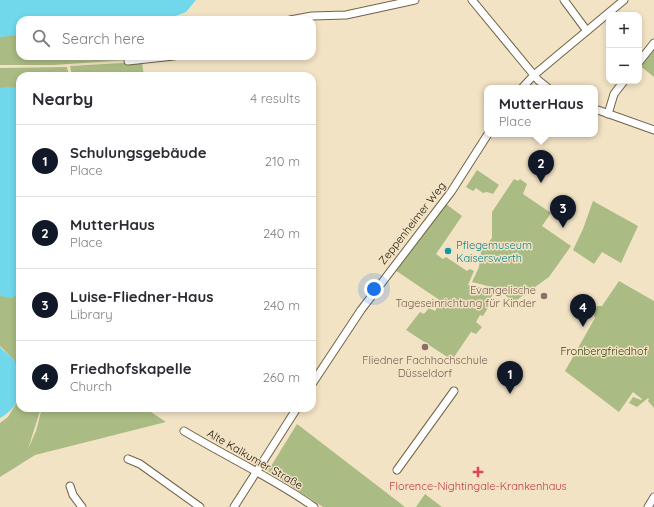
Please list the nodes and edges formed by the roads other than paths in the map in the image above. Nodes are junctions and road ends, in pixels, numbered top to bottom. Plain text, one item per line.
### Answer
1 (415, 0) edge
2 (472, 0) edge
3 (564, 0) edge
4 (624, 0) edge
5 (312, 16) edge
6 (587, 31) junction
7 (654, 43) edge
8 (642, 58) edge
9 (137, 60) edge
10 (128, 61) dead end
11 (534, 75) junction
12 (622, 84) edge
13 (525, 85) edge
14 (545, 85) edge
15 (598, 110) edge
16 (608, 114) junction
17 (654, 130) edge
18 (486, 137) edge
19 (316, 378) edge
20 (454, 391) dead end
21 (294, 412) edge
22 (184, 431) dead end
23 (128, 459) dead end
24 (397, 470) dead end
25 (257, 472) junction
26 (70, 486) dead end
27 (654, 497) edge
28 (82, 507) edge
29 (200, 507) edge
30 (234, 507) edge
31 (314, 507) edge
32 (648, 507) edge

1 - 5 street
2 - 11 street
3 - 6 street
4 - 6 street
6 - 11 street
7 - 8 street
9 - 10 street
11 - 13 street
11 - 14 street
12 - 16 street
15 - 16 street
16 - 17 street
18 - 19 street, Zeppenheimer Weg
20 - 24 street
21 - 25 street
22 - 25 street, Alte Kalkumer Straße
23 - 29 street
25 - 30 street
25 - 31 street, Alte Kalkumer Straße
26 - 28 street
27 - 32 street

